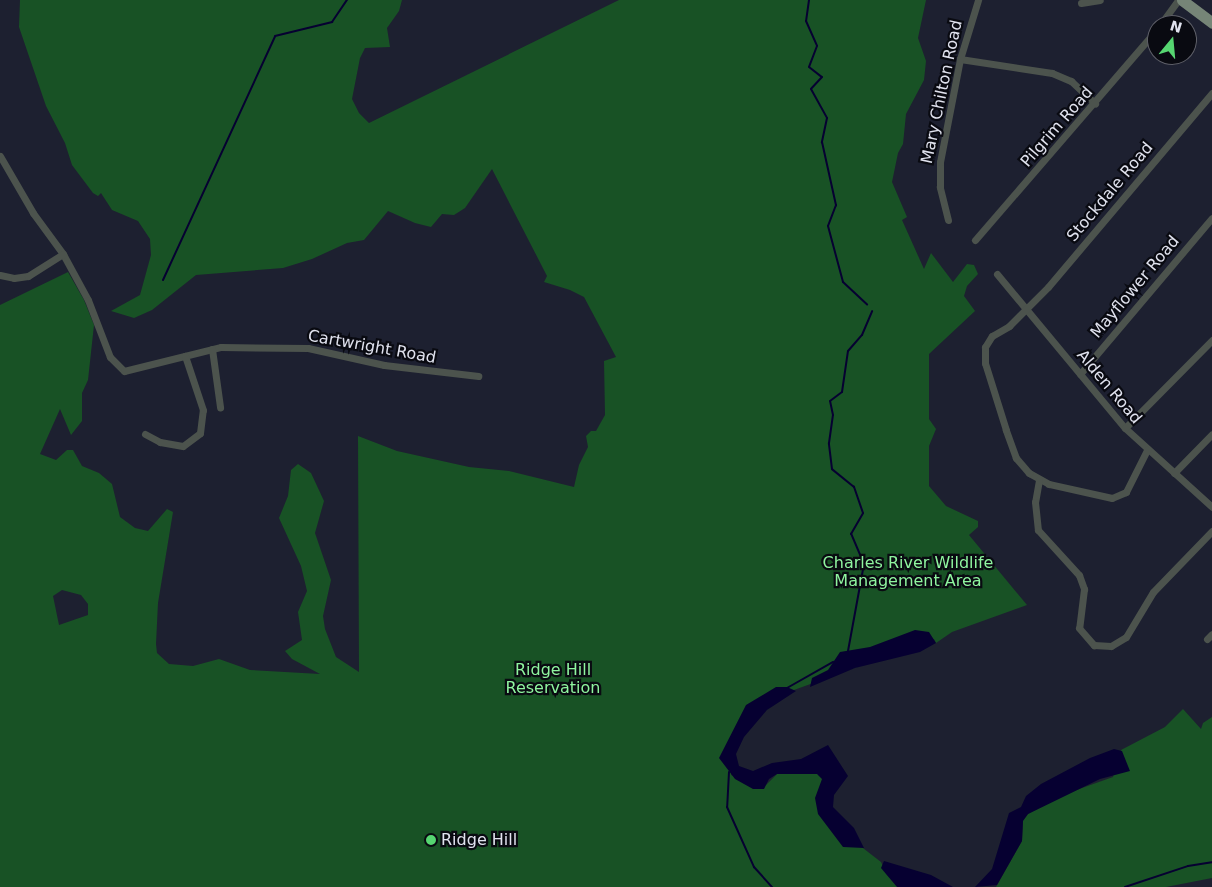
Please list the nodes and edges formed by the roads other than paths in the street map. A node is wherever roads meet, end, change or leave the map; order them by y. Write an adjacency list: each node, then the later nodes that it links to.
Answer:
1 (978, 0): 8 (street, Mary Chilton Road)
2 (1100, 0): 4 (street)
3 (1180, 0): 5 (street); 6 (main road)
4 (1081, 3)
5 (1168, 15)
6 (1212, 23)
7 (1147, 41): 10 (street, Pilgrim Road)
8 (960, 59): 10 (street); 13 (street, Mary Chilton Road)
9 (1212, 93): 18 (street, Stockdale Road)
10 (1095, 103): 14 (street, Pilgrim Road)
11 (0, 156): 15 (street, Cartwright Road)
12 (1212, 218): 22 (street, Mayflower Road)
13 (948, 220)
14 (975, 240)
15 (63, 254): 17 (street); 21 (street, Cartwright Road)
16 (997, 274): 18 (street, Alden Road)
17 (0, 275)
18 (1026, 308): 22 (street, Alden Road); 30 (street, Stockdale Road)
19 (1212, 340): 25 (street)
20 (212, 349): 21 (street, Cartwright Road); 23 (street, Cartwright Road); 24 (street)
21 (185, 356): 26 (street)
22 (1080, 374): 25 (street, Alden Road)
23 (478, 376)
24 (220, 407)
25 (1125, 428): 28 (street, Alden Road)
26 (145, 434)
27 (1212, 434): 29 (street)
28 (1147, 450): 29 (street, Alden Road); 30 (street)
29 (1174, 473): 31 (street, Alden Road)
30 (1039, 480): 32 (street)
31 (1212, 507)
32 (1212, 531)

